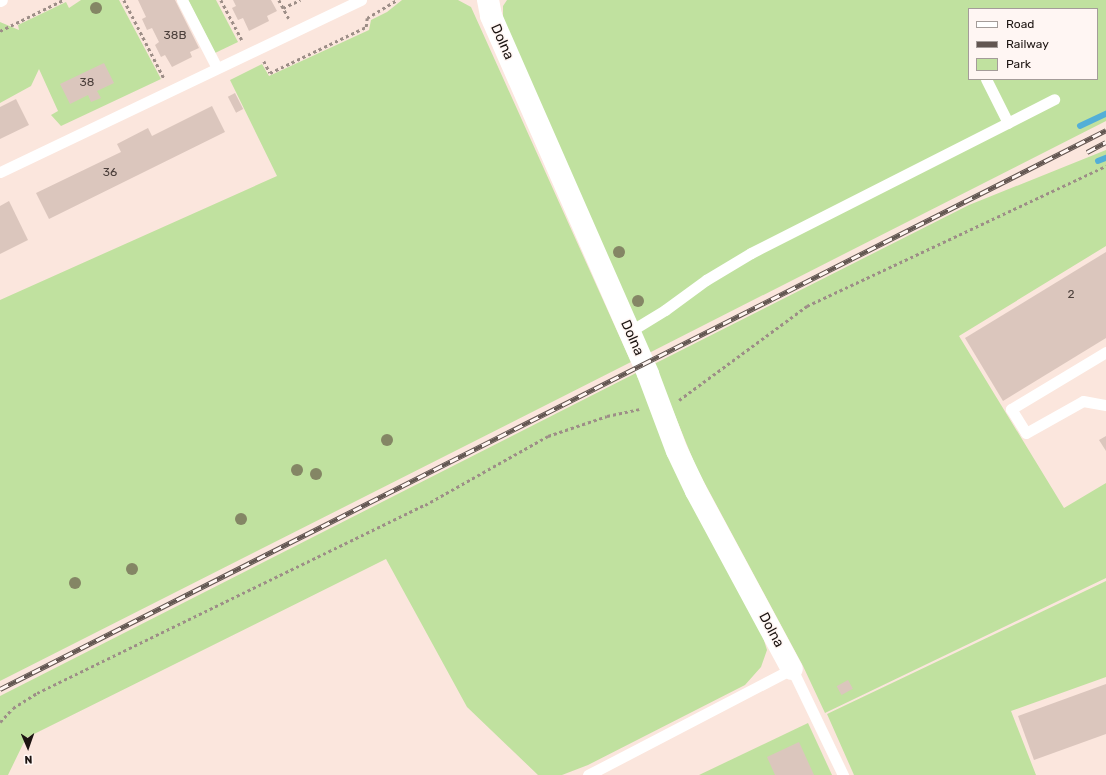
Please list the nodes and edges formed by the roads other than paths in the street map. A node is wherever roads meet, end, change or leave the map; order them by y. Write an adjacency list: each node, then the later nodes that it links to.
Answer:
1 (182, 0): 4 (lane)
2 (361, 0): 4 (lane)
3 (488, 0): 9 (street, Dolna)
4 (217, 68): 8 (lane)
5 (986, 80): 7 (lane)
6 (1054, 100): 7 (lane)
7 (1008, 123): 9 (lane)
8 (0, 172)
9 (629, 332): 12 (street, Dolna)
10 (1106, 352): 11 (lane)
11 (1106, 404)
12 (792, 670): 13 (lane); 14 (lane)
13 (588, 775)
14 (843, 775)

